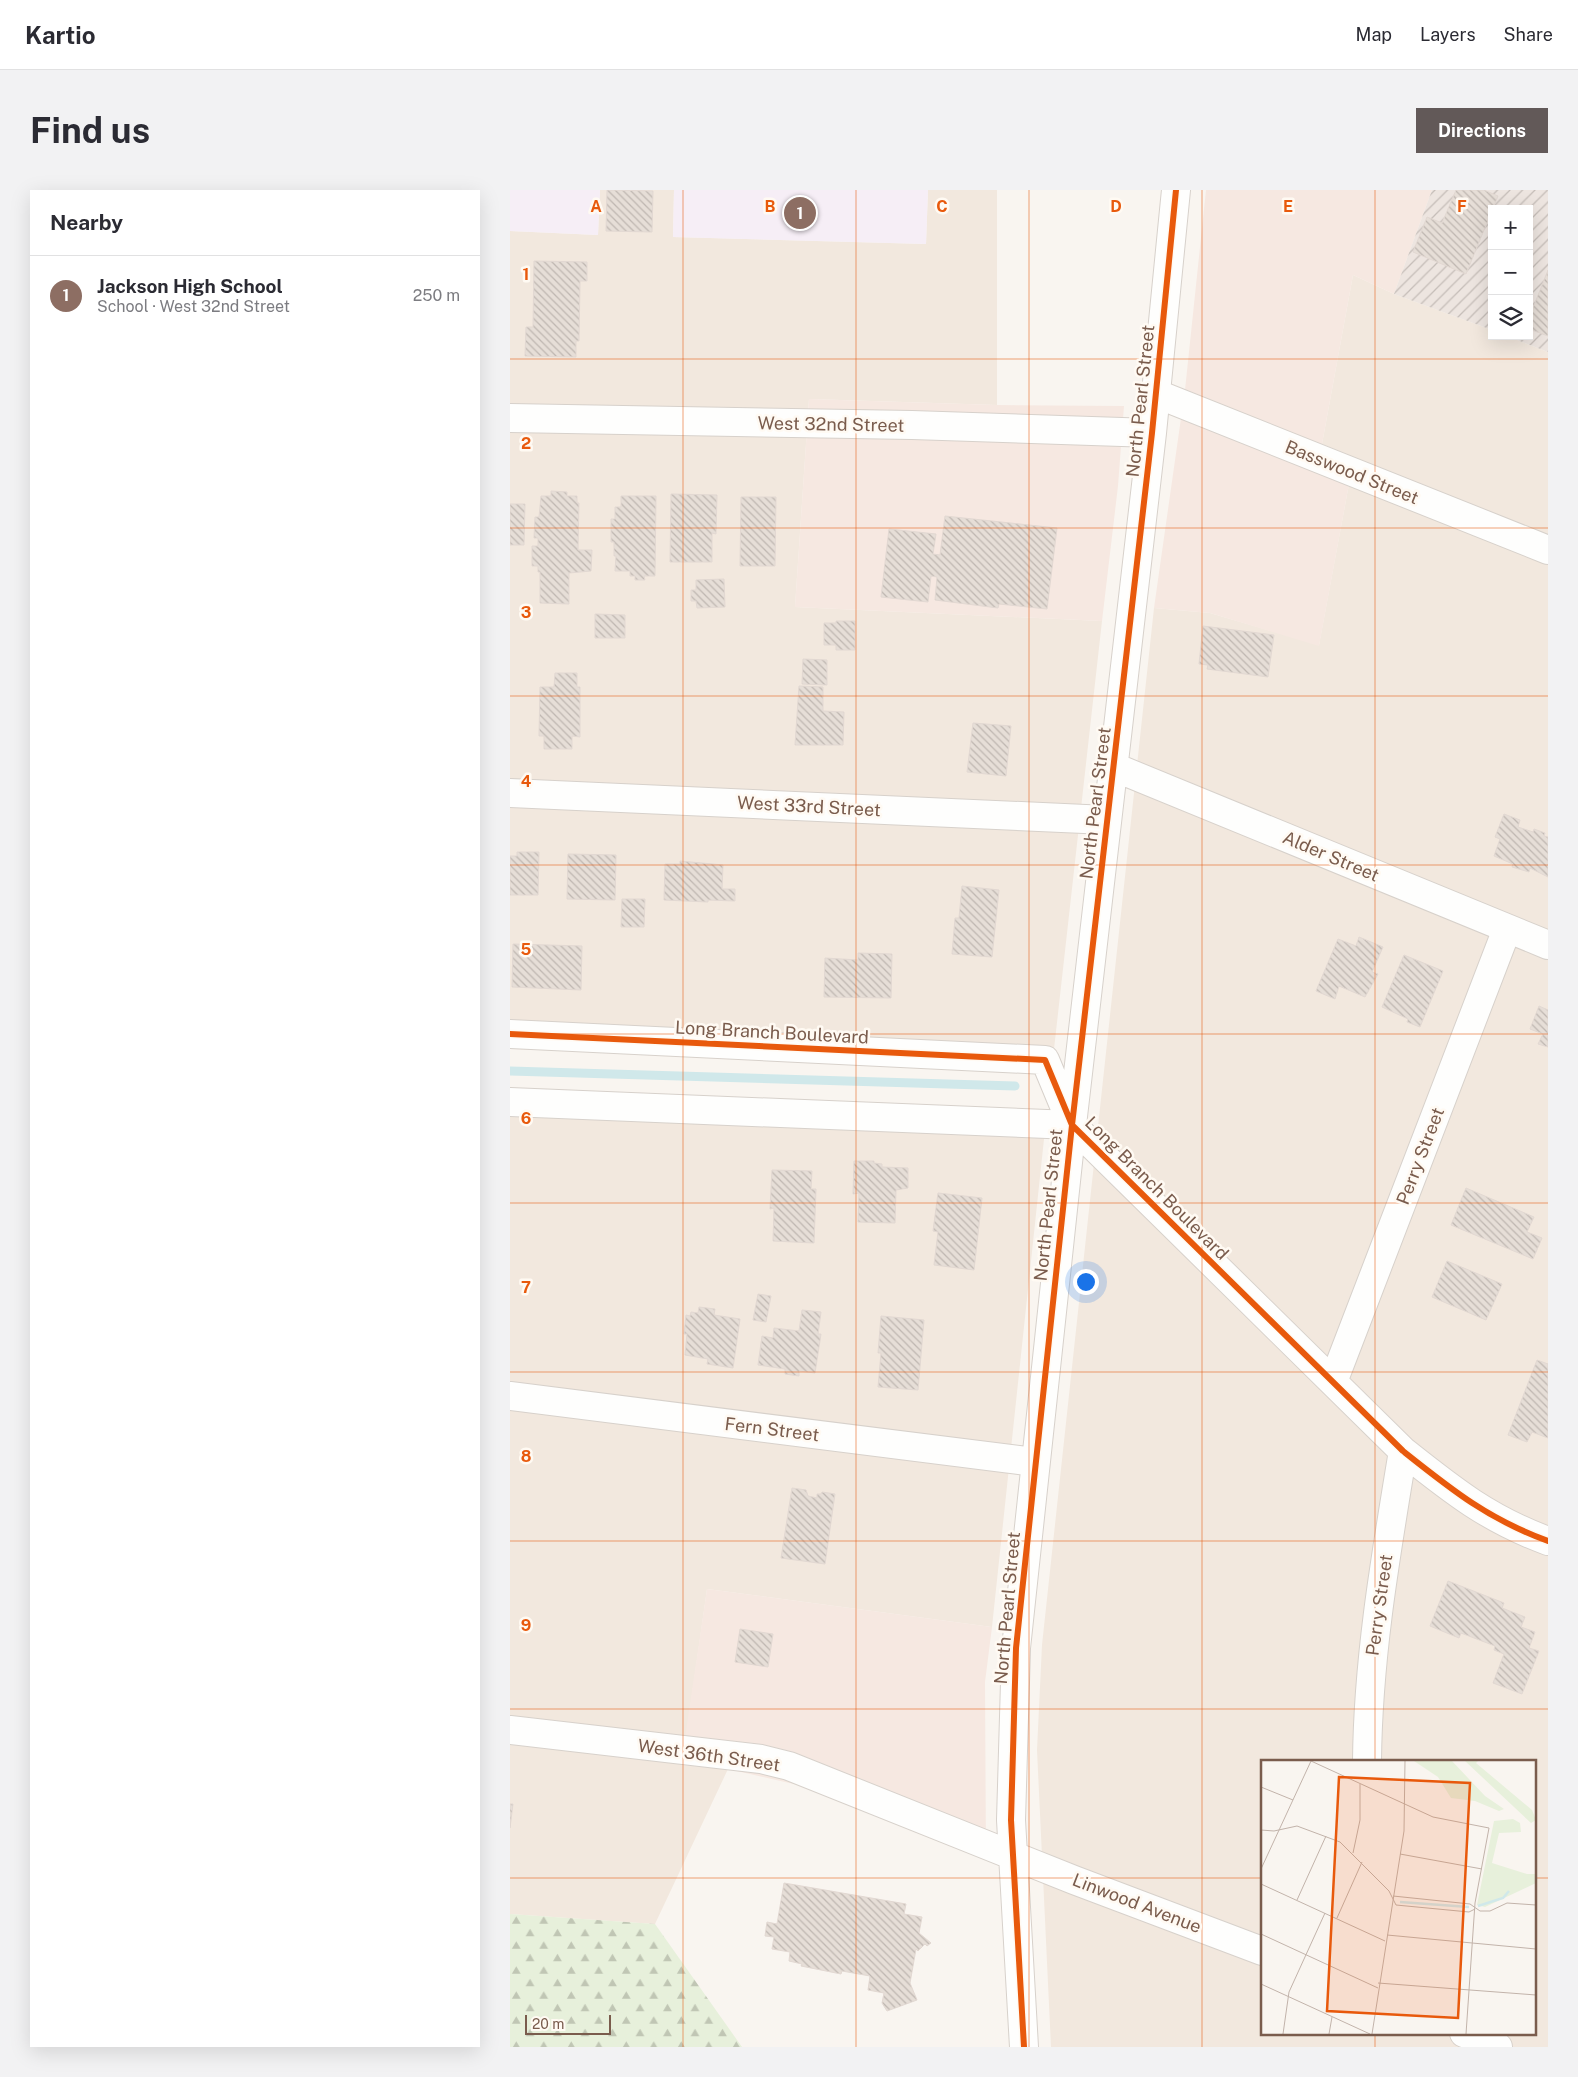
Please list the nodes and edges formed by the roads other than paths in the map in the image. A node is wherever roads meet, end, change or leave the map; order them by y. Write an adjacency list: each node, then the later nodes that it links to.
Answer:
1 (1176, 190): 2 (street, North Pearl Street)
2 (1157, 394): 4 (street, North Pearl Street); 5 (street, Basswood Street)
3 (510, 418): 4 (street, West 32nd Street)
4 (1152, 433): 6 (street, North Pearl Street)
5 (1548, 550)
6 (1114, 767): 8 (street, North Pearl Street); 9 (street, Alder Street)
7 (510, 793): 8 (street, West 33rd Street)
8 (1107, 820): 13 (street, North Pearl Street)
9 (1507, 930): 10 (street, Alder Street); 14 (street, Perry Street)
10 (1548, 945)
11 (510, 1034): 13 (street, Long Branch Boulevard)
12 (510, 1102): 13 (street, Long Branch Boulevard)
13 (1072, 1125): 14 (street, Long Branch Boulevard); 17 (street, North Pearl Street)
14 (1333, 1382): 16 (street, Long Branch Boulevard)
15 (510, 1396): 17 (street, Fern Street)
16 (1404, 1451): 18 (street, Long Branch Boulevard); 20 (street, Perry Street)
17 (1034, 1462): 21 (street, North Pearl Street)
18 (1548, 1541)
19 (510, 1730): 21 (street, West 36th Street)
20 (1367, 1760)
21 (1012, 1854): 22 (street, Linwood Avenue); 24 (street, North Pearl Street)
22 (1261, 1951)
23 (1466, 2034): 25 (street)
24 (1024, 2047)
25 (1498, 2047)

